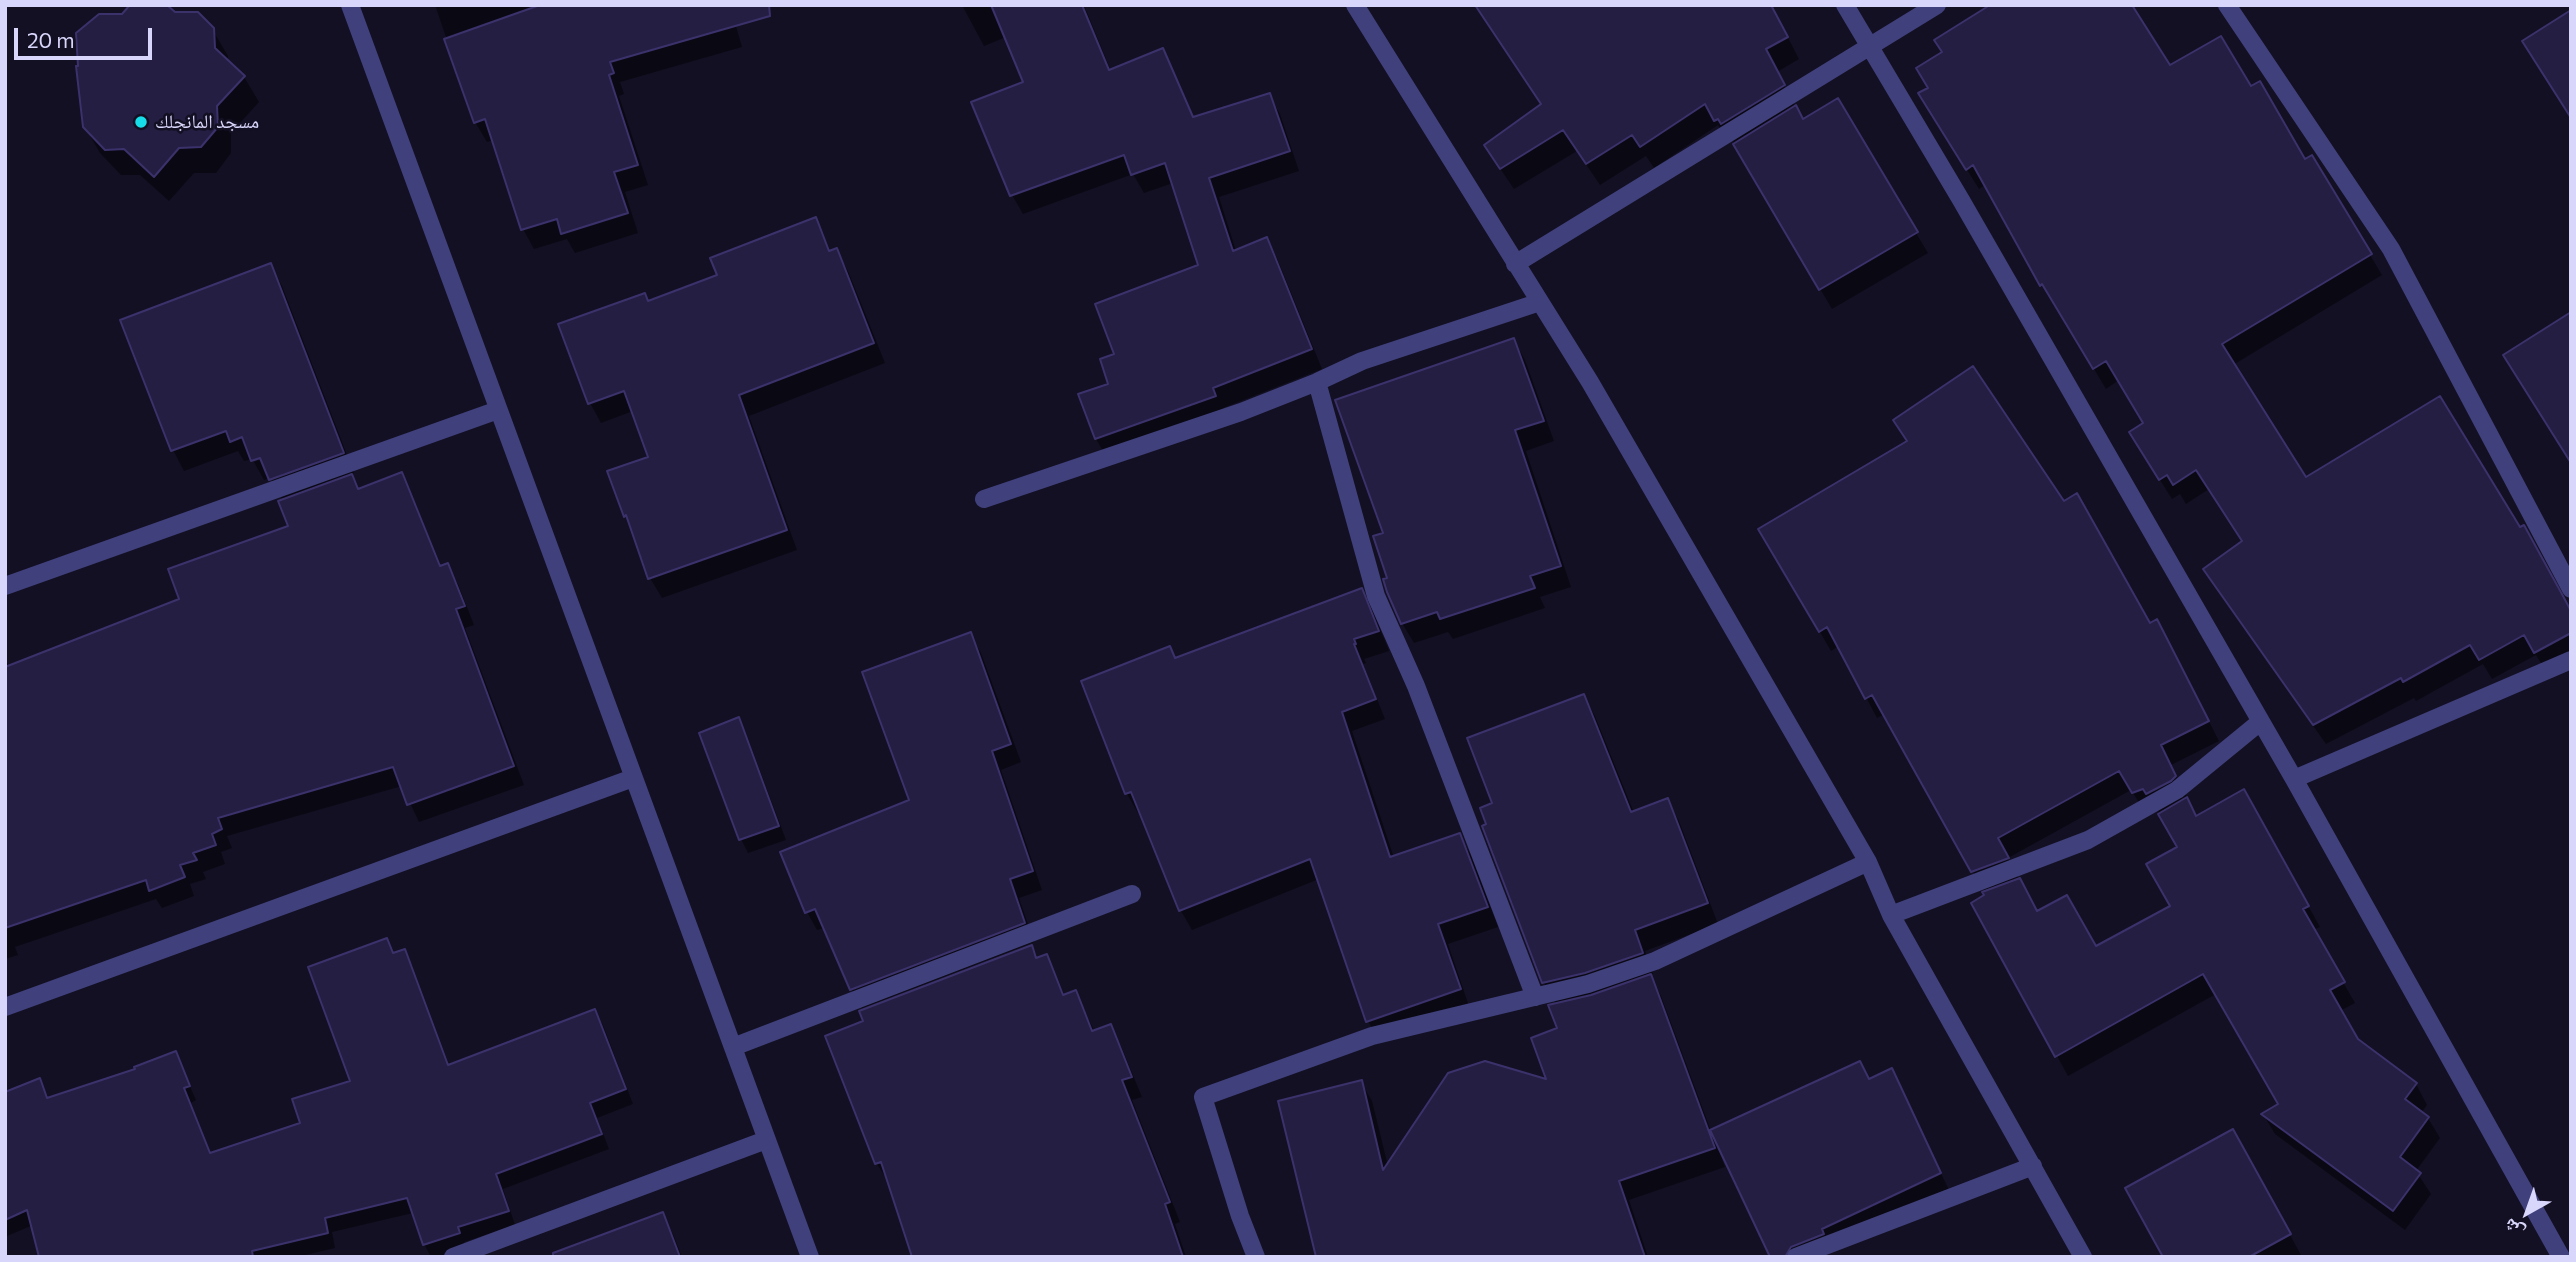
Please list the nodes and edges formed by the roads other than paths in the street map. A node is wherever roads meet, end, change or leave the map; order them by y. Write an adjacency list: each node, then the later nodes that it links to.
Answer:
1 (350, 5): 10 (street)
2 (1355, 5): 7 (street)
3 (1844, 5): 6 (street)
4 (1937, 5): 6 (street)
5 (2227, 5): 13 (street)
6 (1869, 47): 7 (street); 15 (street)
7 (1516, 264): 8 (street)
8 (1540, 302): 9 (street); 18 (street)
9 (1317, 382): 11 (street); 21 (street)
10 (498, 410): 12 (street); 16 (street)
11 (984, 499)
12 (5, 586)
13 (2571, 589)
14 (2571, 660): 17 (street)
15 (2260, 722): 17 (street); 20 (street)
16 (633, 778): 22 (street); 23 (street)
17 (2294, 779): 31 (street)
18 (1868, 862): 20 (street); 21 (street)
19 (1132, 894): 23 (street)
20 (1891, 915): 25 (street)
21 (1535, 997): 28 (street)
22 (5, 1007)
23 (733, 1047): 24 (street)
24 (766, 1140): 26 (street); 27 (street)
25 (2033, 1166): 29 (street); 30 (street)
26 (453, 1257)
27 (810, 1257)
28 (1256, 1257)
29 (1796, 1257)
30 (2083, 1257)
31 (2561, 1257)

